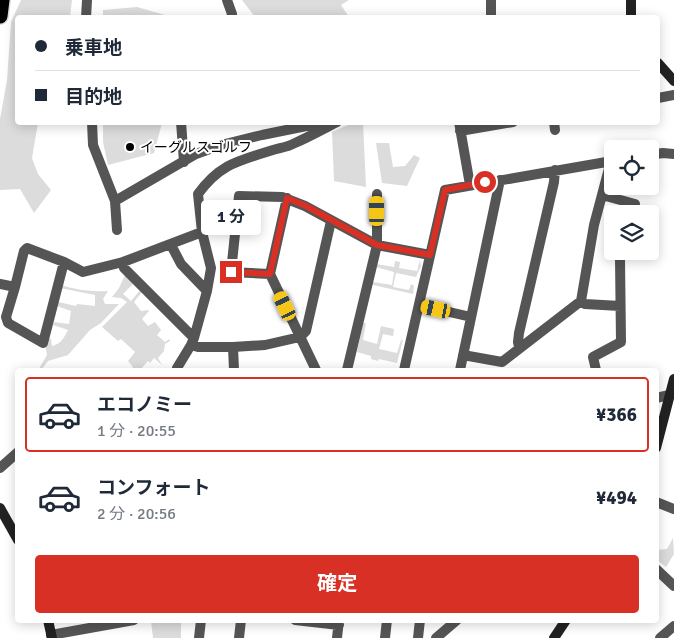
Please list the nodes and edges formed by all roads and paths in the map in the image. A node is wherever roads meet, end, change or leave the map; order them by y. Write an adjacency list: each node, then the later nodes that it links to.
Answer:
1 (2, 0): 10 (highway)
2 (88, 0): 6 (street)
3 (227, 0): 7 (street)
4 (491, 0): 8 (street)
5 (631, 0): 9 (street)
6 (86, 15)
7 (232, 15)
8 (491, 15)
9 (630, 15)
10 (0, 16)
11 (660, 65): 12 (street)
12 (674, 81)
13 (674, 95): 14 (street)
14 (660, 98)
15 (92, 125): 33 (street)
16 (181, 125): 24 (street)
17 (311, 125): 24 (street)
18 (331, 125): 37 (street)
19 (481, 125): 20 (street)
20 (459, 127): 28 (street)
21 (659, 154): 22 (street)
22 (674, 154)
23 (560, 158): 26 (street)
24 (184, 162): 33 (street)
25 (604, 162): 26 (street)
26 (558, 170): 27 (street); 55 (street)
27 (500, 180): 28 (street); 51 (street)
28 (470, 185): 40 (street)
29 (604, 188): 31 (street)
30 (377, 194): 39 (street)
31 (602, 195): 34 (street); 48 (street)
32 (287, 198): 35 (street); 44 (street); 44 (street)
33 (115, 201): 36 (street)
34 (636, 205)
35 (332, 221): 39 (street); 52 (street)
36 (117, 230)
37 (202, 232): 38 (street); 47 (street)
38 (171, 245): 43 (street); 47 (street)
39 (377, 245): 40 (street); 60 (street)
40 (430, 255): 49 (street)
41 (620, 260): 50 (street)
42 (64, 262): 43 (street); 46 (street); 46 (street)
43 (123, 262): 53 (street)
44 (270, 274): 52 (street)
45 (0, 284): 46 (street)
46 (15, 287)
47 (207, 291): 53 (street)
48 (581, 300): 50 (street); 55 (street)
49 (418, 305): 51 (street); 61 (street)
50 (620, 306): 63 (street)
51 (471, 317): 56 (street)
52 (300, 337): 54 (street); 59 (street)
53 (192, 342): 54 (street); 57 (street)
54 (233, 347): 58 (street)
55 (520, 347): 56 (street)
56 (463, 355): 62 (street)
57 (178, 368)
58 (234, 368)
59 (315, 368)
60 (347, 368)
61 (404, 368)
62 (460, 368)
63 (596, 368)
64 (674, 379): 65 (street)
65 (672, 395): 66 (street); 67 (street)
66 (659, 397)
67 (669, 417): 68 (street)
68 (659, 441)
69 (15, 455): 70 (street)
70 (0, 468)
71 (659, 503): 73 (street)
72 (0, 508): 74 (street)
73 (674, 509)
74 (15, 535)
75 (659, 572): 76 (street)
76 (674, 586)
77 (49, 623): 87 (street)
78 (120, 623): 87 (street)
79 (201, 623): 88 (street)
80 (241, 623): 89 (street)
81 (339, 623): 90 (street)
82 (387, 623): 91 (street)
83 (420, 623): 92 (street)
84 (454, 623): 93 (street)
85 (564, 623): 94 (street)
86 (674, 626): 95 (street)
87 (52, 637)
88 (199, 638)
89 (239, 638)
90 (337, 638)
91 (385, 638)
92 (418, 638)
93 (436, 638)
94 (554, 638)
95 (660, 638)

